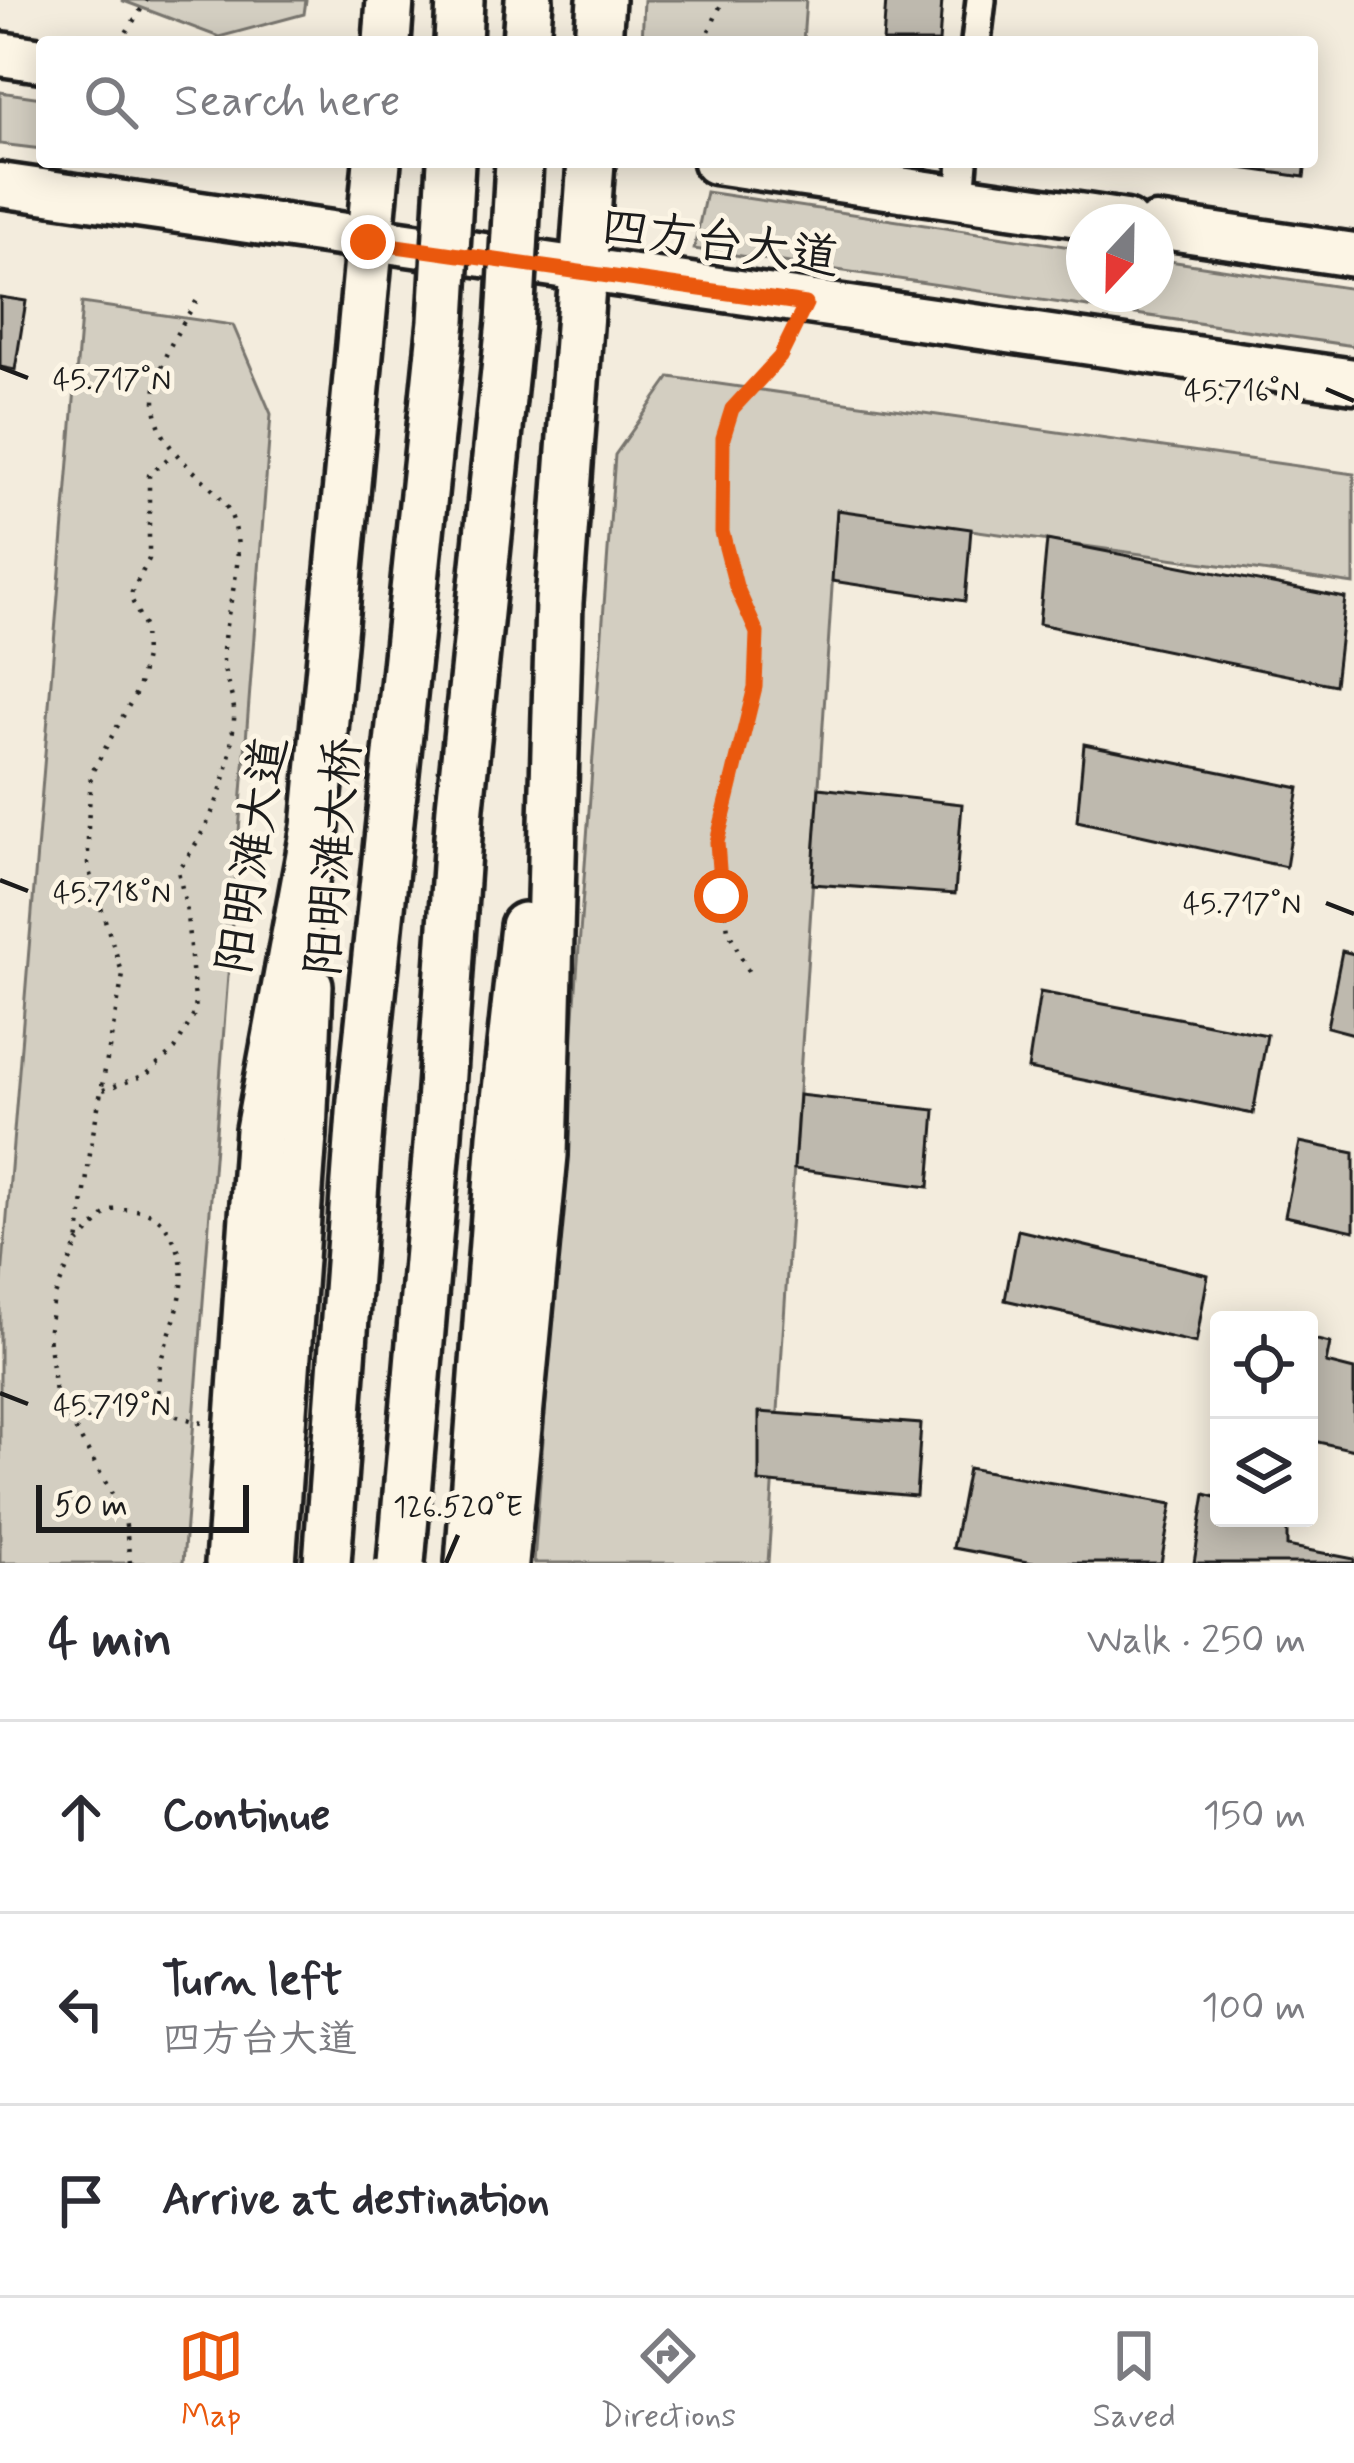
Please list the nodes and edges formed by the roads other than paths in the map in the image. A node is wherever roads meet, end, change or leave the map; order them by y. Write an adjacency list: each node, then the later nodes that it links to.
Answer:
1 (390, 0): 6 (highway)
2 (460, 0): 7 (highway)
3 (529, 0): 8 (highway)
4 (601, 0): 9 (highway)
5 (981, 0): 10 (street)
6 (387, 36)
7 (458, 36)
8 (526, 36)
9 (598, 36)
10 (977, 36)
11 (0, 54): 12 (main road)
12 (36, 59)
13 (376, 168): 22 (highway, 阳明滩大道)
14 (451, 168): 30 (highway, 阳明滩大桥, bridge)
15 (519, 168): 31 (highway, bridge)
16 (591, 168): 24 (highway)
17 (797, 168): 18 (main road, 四方台大道)
18 (962, 180): 20 (main road, 四方台大道)
19 (0, 185): 22 (main road, 四方台大道)
20 (1066, 207)
21 (1174, 229): 23 (main road)
22 (368, 242): 24 (main road, 四方台大道); 27 (highway, 阳明滩大道)
23 (1354, 255)
24 (582, 272): 25 (main road, 四方台大道); 26 (highway)
25 (1354, 381)
26 (559, 602): 32 (highway); 33 (highway)
27 (316, 827): 28 (highway, 阳明滩大道); 29 (highway)
28 (229, 1563)
29 (272, 1563)
30 (328, 1563)
31 (401, 1563)
32 (469, 1563)
33 (505, 1563)

